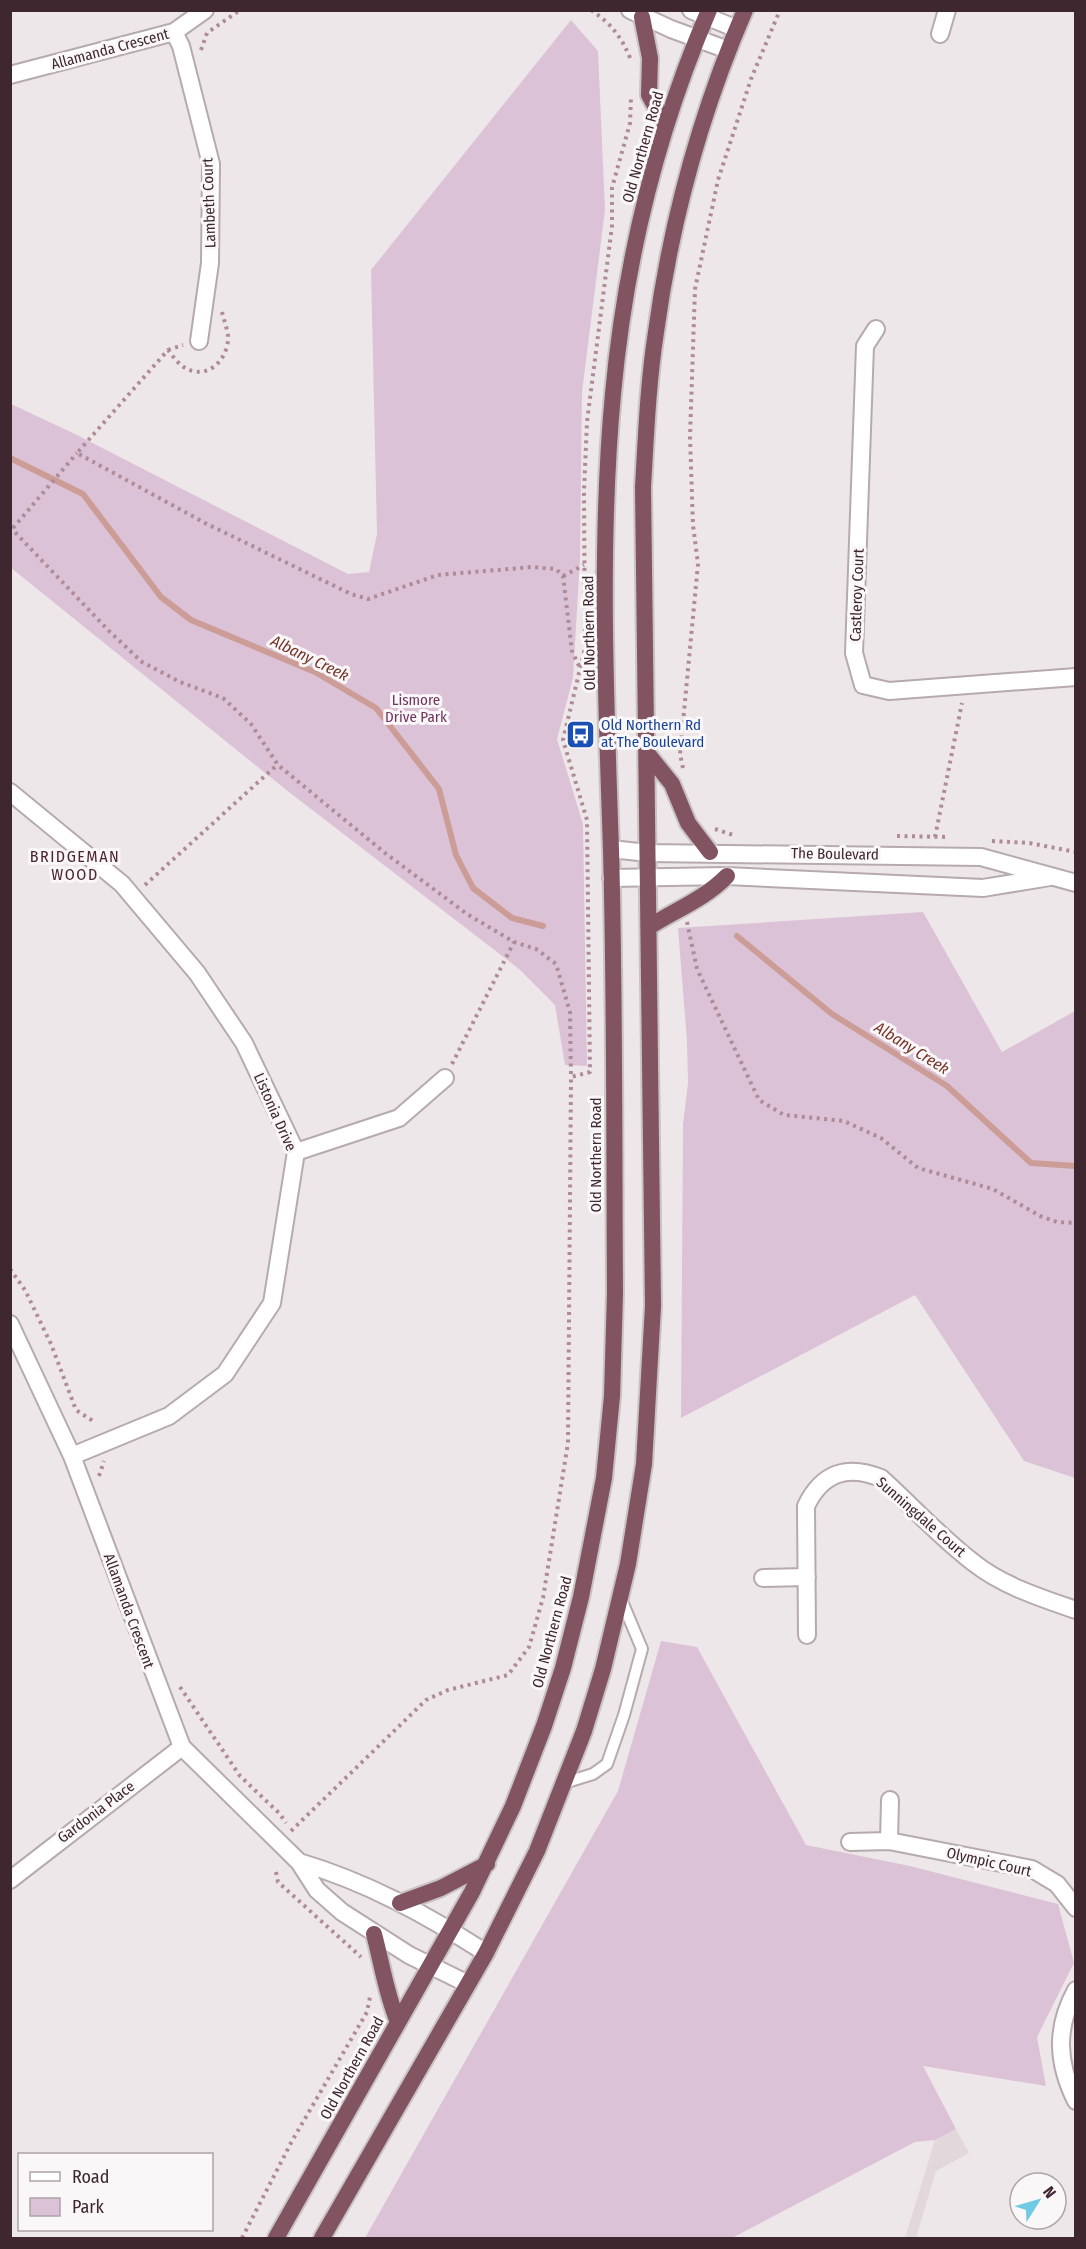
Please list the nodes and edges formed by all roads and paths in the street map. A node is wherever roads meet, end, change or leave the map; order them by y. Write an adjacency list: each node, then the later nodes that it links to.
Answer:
1 (205, 10): 10 (street, Allamanda Crescent)
2 (240, 10): 14 (path)
3 (591, 10): 15 (path)
4 (745, 10): 9 (highway)
5 (780, 10): 31 (path)
6 (947, 10): 11 (street)
7 (702, 13): 9 (street); 12 (highway, Old Northern Road)
8 (636, 14): 12 (street); 18 (highway)
9 (737, 29): 13 (highway)
10 (174, 32): 16 (street, Allamanda Crescent); 21 (street, Lambeth Court)
11 (940, 34)
12 (698, 39): 13 (street); 18 (highway, Old Northern Road)
13 (728, 50): 29 (highway)
14 (202, 56)
15 (632, 62)
16 (10, 75)
17 (631, 92): 24 (path)
18 (666, 126): 39 (highway, Old Northern Road)
19 (221, 310): 22 (path)
20 (876, 329): 28 (street, Castleroy Court)
21 (199, 341)
22 (77, 453): 23 (path); 25 (path)
23 (12, 528): 30 (path)
24 (584, 565): 25 (path); 26 (path)
25 (563, 576): 26 (path)
26 (579, 667): 53 (path)
27 (1076, 677): 28 (street, Castleroy Court)
28 (965, 685): 35 (path)
29 (647, 753): 40 (highway); 42 (highway)
30 (278, 765): 49 (path); 52 (path)
31 (684, 773)
32 (10, 792): 49 (street, Listonia Drive)
33 (707, 822): 36 (path)
34 (886, 836): 35 (path)
35 (935, 836): 37 (path); 43 (path)
36 (739, 837)
37 (958, 838)
38 (982, 840): 41 (path)
39 (610, 849): 42 (street, The Boulevard); 46 (highway, Old Northern Road)
40 (710, 852): 42 (street, The Boulevard); 43 (street, The Boulevard)
41 (1076, 852)
42 (648, 853): 47 (highway)
43 (931, 856): 45 (street, The Boulevard)
44 (727, 876): 45 (street, The Boulevard); 47 (street, The Boulevard); 51 (highway)
45 (1057, 876): 48 (street, The Boulevard)
46 (611, 878): 47 (street, The Boulevard); 75 (highway, Old Northern Road)
47 (648, 878): 51 (highway)
48 (1076, 883)
49 (133, 895): 55 (street, Listonia Drive)
50 (686, 919): 56 (path)
51 (649, 927): 65 (highway)
52 (514, 942): 53 (path); 54 (path)
53 (571, 1077): 68 (path)
54 (446, 1078): 55 (street)
55 (296, 1152): 60 (street, Listonia Drive)
56 (1076, 1223)
57 (10, 1269): 59 (path)
58 (10, 1324): 60 (street, Allamanda Crescent)
59 (93, 1421)
60 (72, 1456): 69 (street, Allamanda Crescent)
61 (105, 1460): 62 (path)
62 (101, 1485)
63 (807, 1577): 64 (street); 66 (street, Sunningdale Court); 67 (street, Sunningdale Court)
64 (763, 1578)
65 (621, 1599): 70 (highway); 70 (lane)
66 (1076, 1610)
67 (807, 1635)
68 (177, 1682)
69 (182, 1747): 74 (street, Allamanda Crescent); 77 (street, Gardonia Place)
70 (564, 1783): 82 (highway)
71 (890, 1800): 72 (street)
72 (889, 1840): 73 (street, Olympic Court); 79 (street, Olympic Court)
73 (850, 1842)
74 (299, 1862): 78 (street, Allamanda Crescent); 81 (street, Allamanda Crescent)
75 (487, 1864): 78 (highway); 80 (highway, Old Northern Road)
76 (276, 1872): 83 (path)
77 (10, 1880)
78 (400, 1903): 80 (street, Allamanda Crescent)
79 (1076, 1908)
80 (451, 1930): 82 (street, Allamanda Crescent); 84 (highway, Old Northern Road)
81 (374, 1934): 84 (street, Allamanda Crescent); 88 (highway)
82 (486, 1953): 85 (highway)
83 (366, 1961)
84 (431, 1966): 85 (street, Allamanda Crescent); 88 (highway, Old Northern Road)
85 (468, 1984): 92 (highway)
86 (1076, 1990): 89 (street)
87 (372, 1991): 90 (path)
88 (398, 2022): 91 (highway, Old Northern Road)
89 (1076, 2101)
90 (242, 2238)
91 (276, 2238)
92 (322, 2238)

